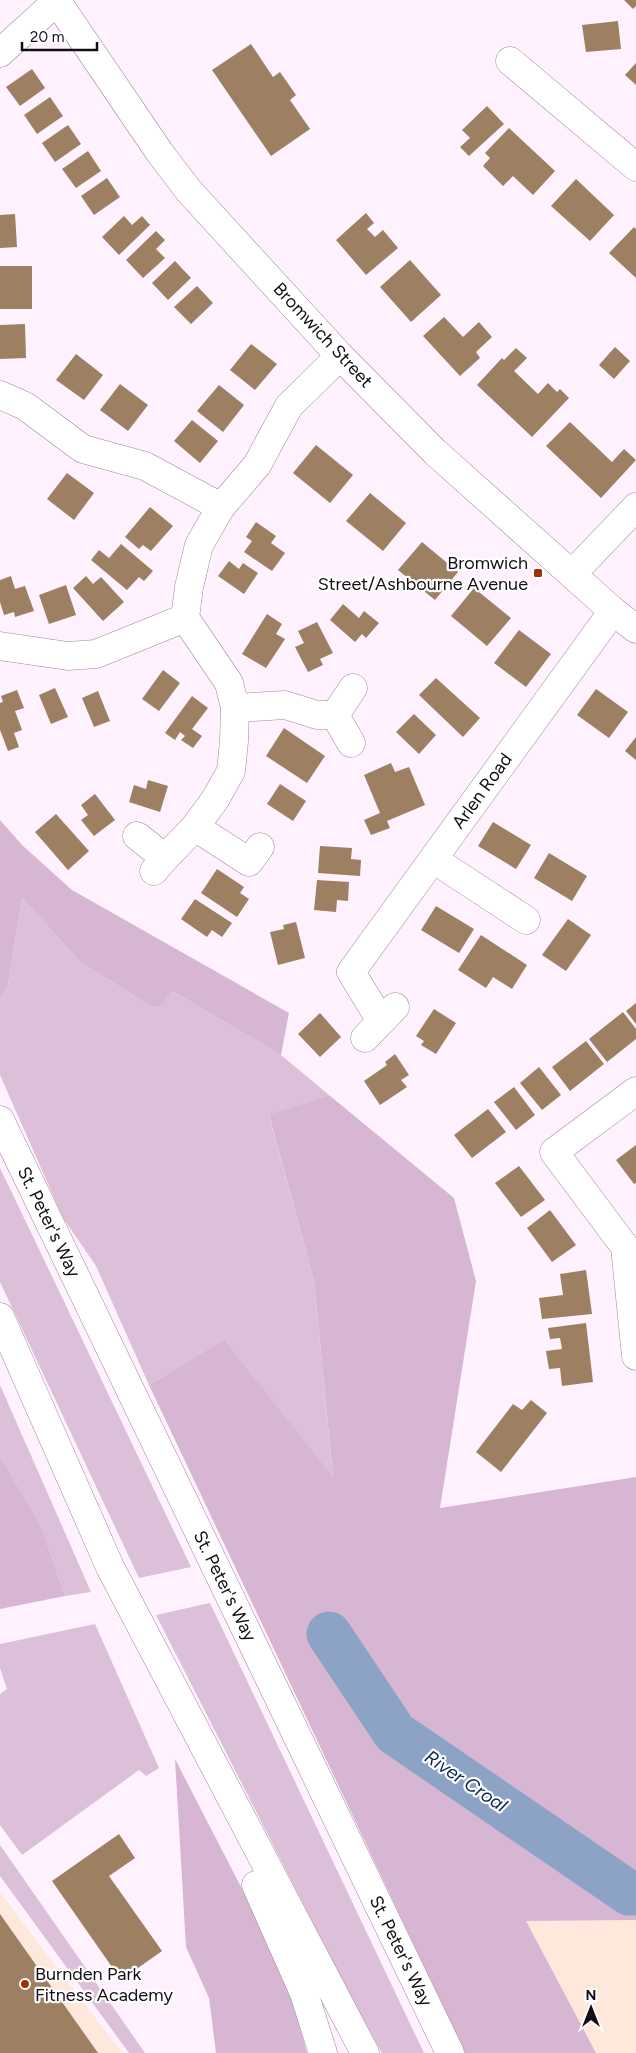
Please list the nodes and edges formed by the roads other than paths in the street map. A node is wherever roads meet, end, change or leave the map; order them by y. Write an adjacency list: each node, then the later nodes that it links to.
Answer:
1 (57, 0): 2 (main road); 5 (main road, Bromwich Street)
2 (0, 53)
3 (510, 61): 4 (main road)
4 (636, 167)
5 (340, 356): 7 (main road); 9 (main road, Bromwich Street)
6 (0, 395): 7 (main road)
7 (221, 507): 11 (main road)
8 (636, 507): 9 (main road)
9 (572, 574): 10 (main road, Bromwich Street)
10 (613, 611): 12 (main road, Bromwich Street); 21 (main road, Arlen Road)
11 (184, 618): 13 (main road); 15 (main road)
12 (636, 628)
13 (0, 646)
14 (353, 688): 16 (main road)
15 (235, 708): 16 (main road); 18 (main road)
16 (335, 715): 17 (main road)
17 (351, 743)
18 (195, 827): 19 (main road); 20 (main road)
19 (137, 836)
20 (260, 847)
21 (433, 859): 22 (main road); 23 (main road, Arlen Road)
22 (526, 920)
23 (380, 1022)
24 (636, 1091): 27 (main road)
25 (0, 1120): 31 (main road, St. Peter's Way)
26 (0, 1317): 28 (main road)
27 (636, 1356)
28 (110, 1567): 29 (main road); 30 (main road)
29 (323, 2053)
30 (364, 2053)
31 (450, 2053)

